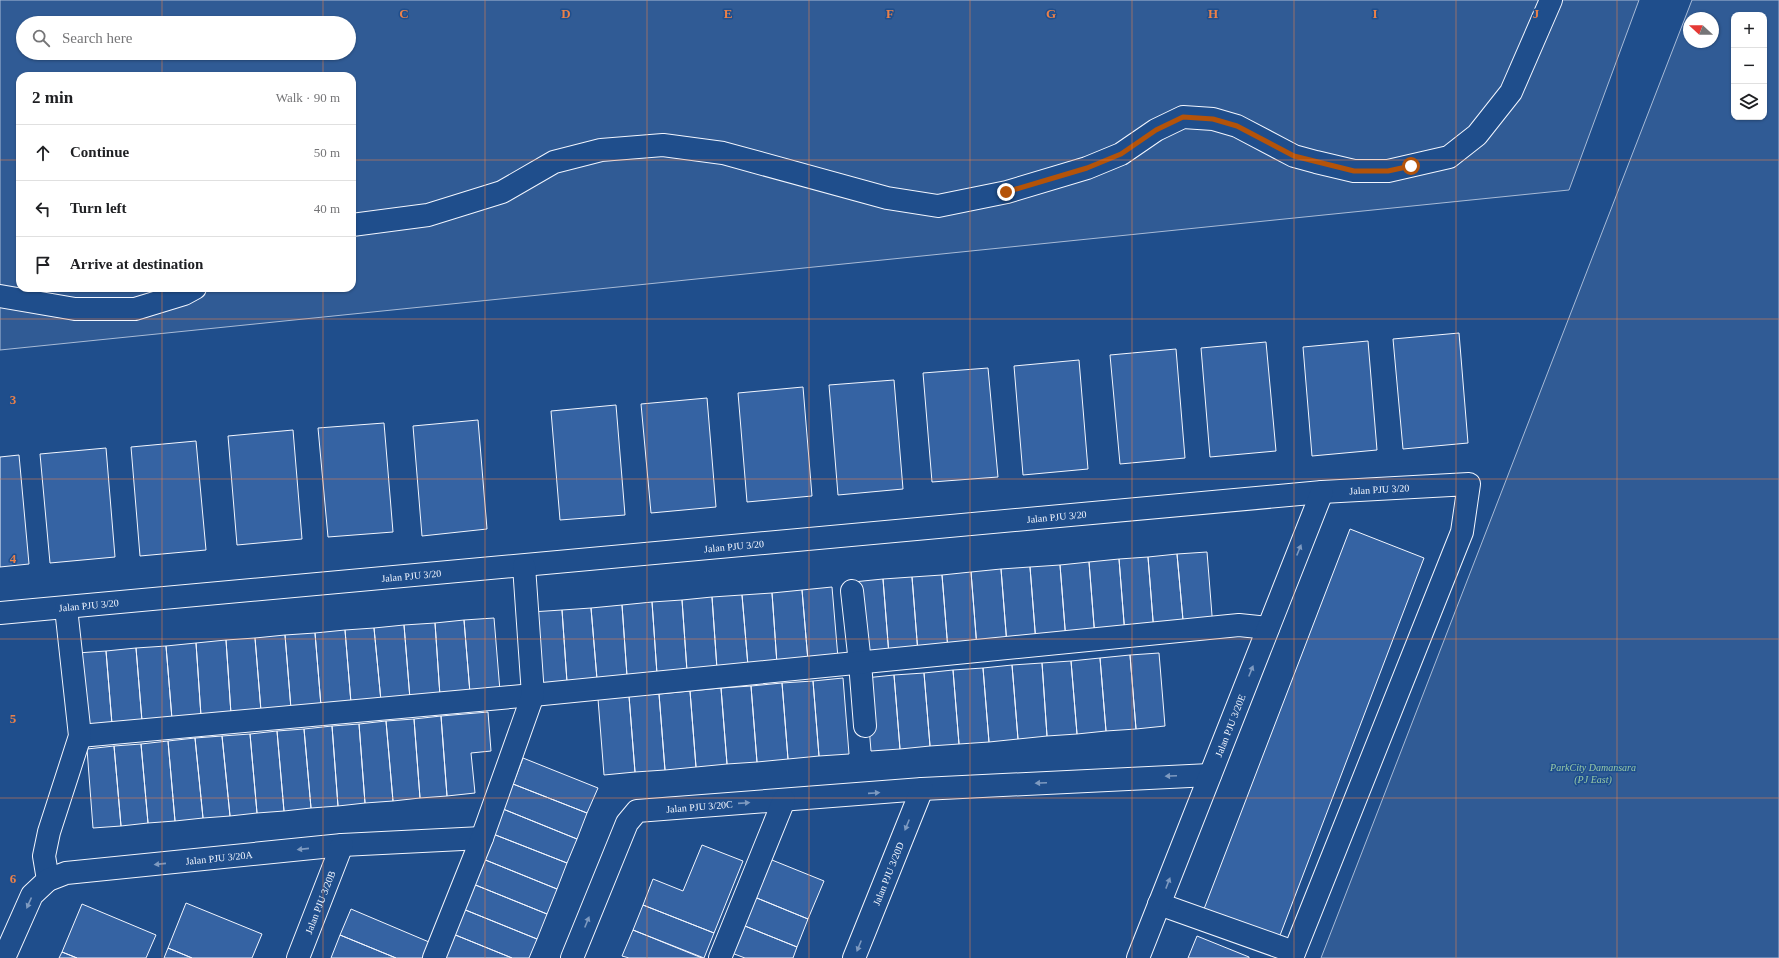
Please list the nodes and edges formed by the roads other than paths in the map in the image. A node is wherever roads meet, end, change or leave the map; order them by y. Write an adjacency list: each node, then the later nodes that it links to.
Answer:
1 (1551, 0): 2 (street)
2 (356, 224)
3 (188, 292): 4 (street)
4 (0, 296)
5 (1322, 492): 6 (street, Jalan PJU 3/20); 10 (street, Jalan PJU 3/20E, one-way to 5); 22 (street, Jalan PJU 3/20)
6 (524, 566): 8 (street, Jalan PJU 3/20); 12 (street)
7 (852, 590): 11 (street)
8 (66, 608): 9 (street, Jalan PJU 3/20); 14 (street)
9 (0, 613)
10 (1268, 628): 11 (street); 15 (street, Jalan PJU 3/20E, one-way to 10)
11 (860, 663): 12 (street); 13 (street)
12 (533, 695): 14 (street); 18 (street)
13 (864, 726)
14 (80, 736): 20 (street)
15 (1210, 774): 16 (street, Jalan PJU 3/20C, one-way to 16); 21 (street, Jalan PJU 3/20E, one-way to 15)
16 (922, 789): 17 (street, Jalan PJU 3/20C, one-way to 16); 28 (street, Jalan PJU 3/20D, one-way to 28)
17 (784, 800): 26 (street, Jalan PJU 3/20C, one-way to 17); 27 (street)
18 (482, 838): 19 (street, Jalan PJU 3/20A); 25 (street)
19 (342, 845): 20 (street, Jalan PJU 3/20A, one-way to 20); 24 (street, Jalan PJU 3/20B)
20 (48, 880): 23 (street, Jalan PJU 3/20A, one-way to 23)
21 (1160, 904): 22 (street); 29 (street, Jalan PJU 3/20E)
22 (1293, 955)
23 (4, 958)
24 (298, 958)
25 (434, 958)
26 (572, 958)
27 (720, 958)
28 (854, 958)
29 (1138, 958)

